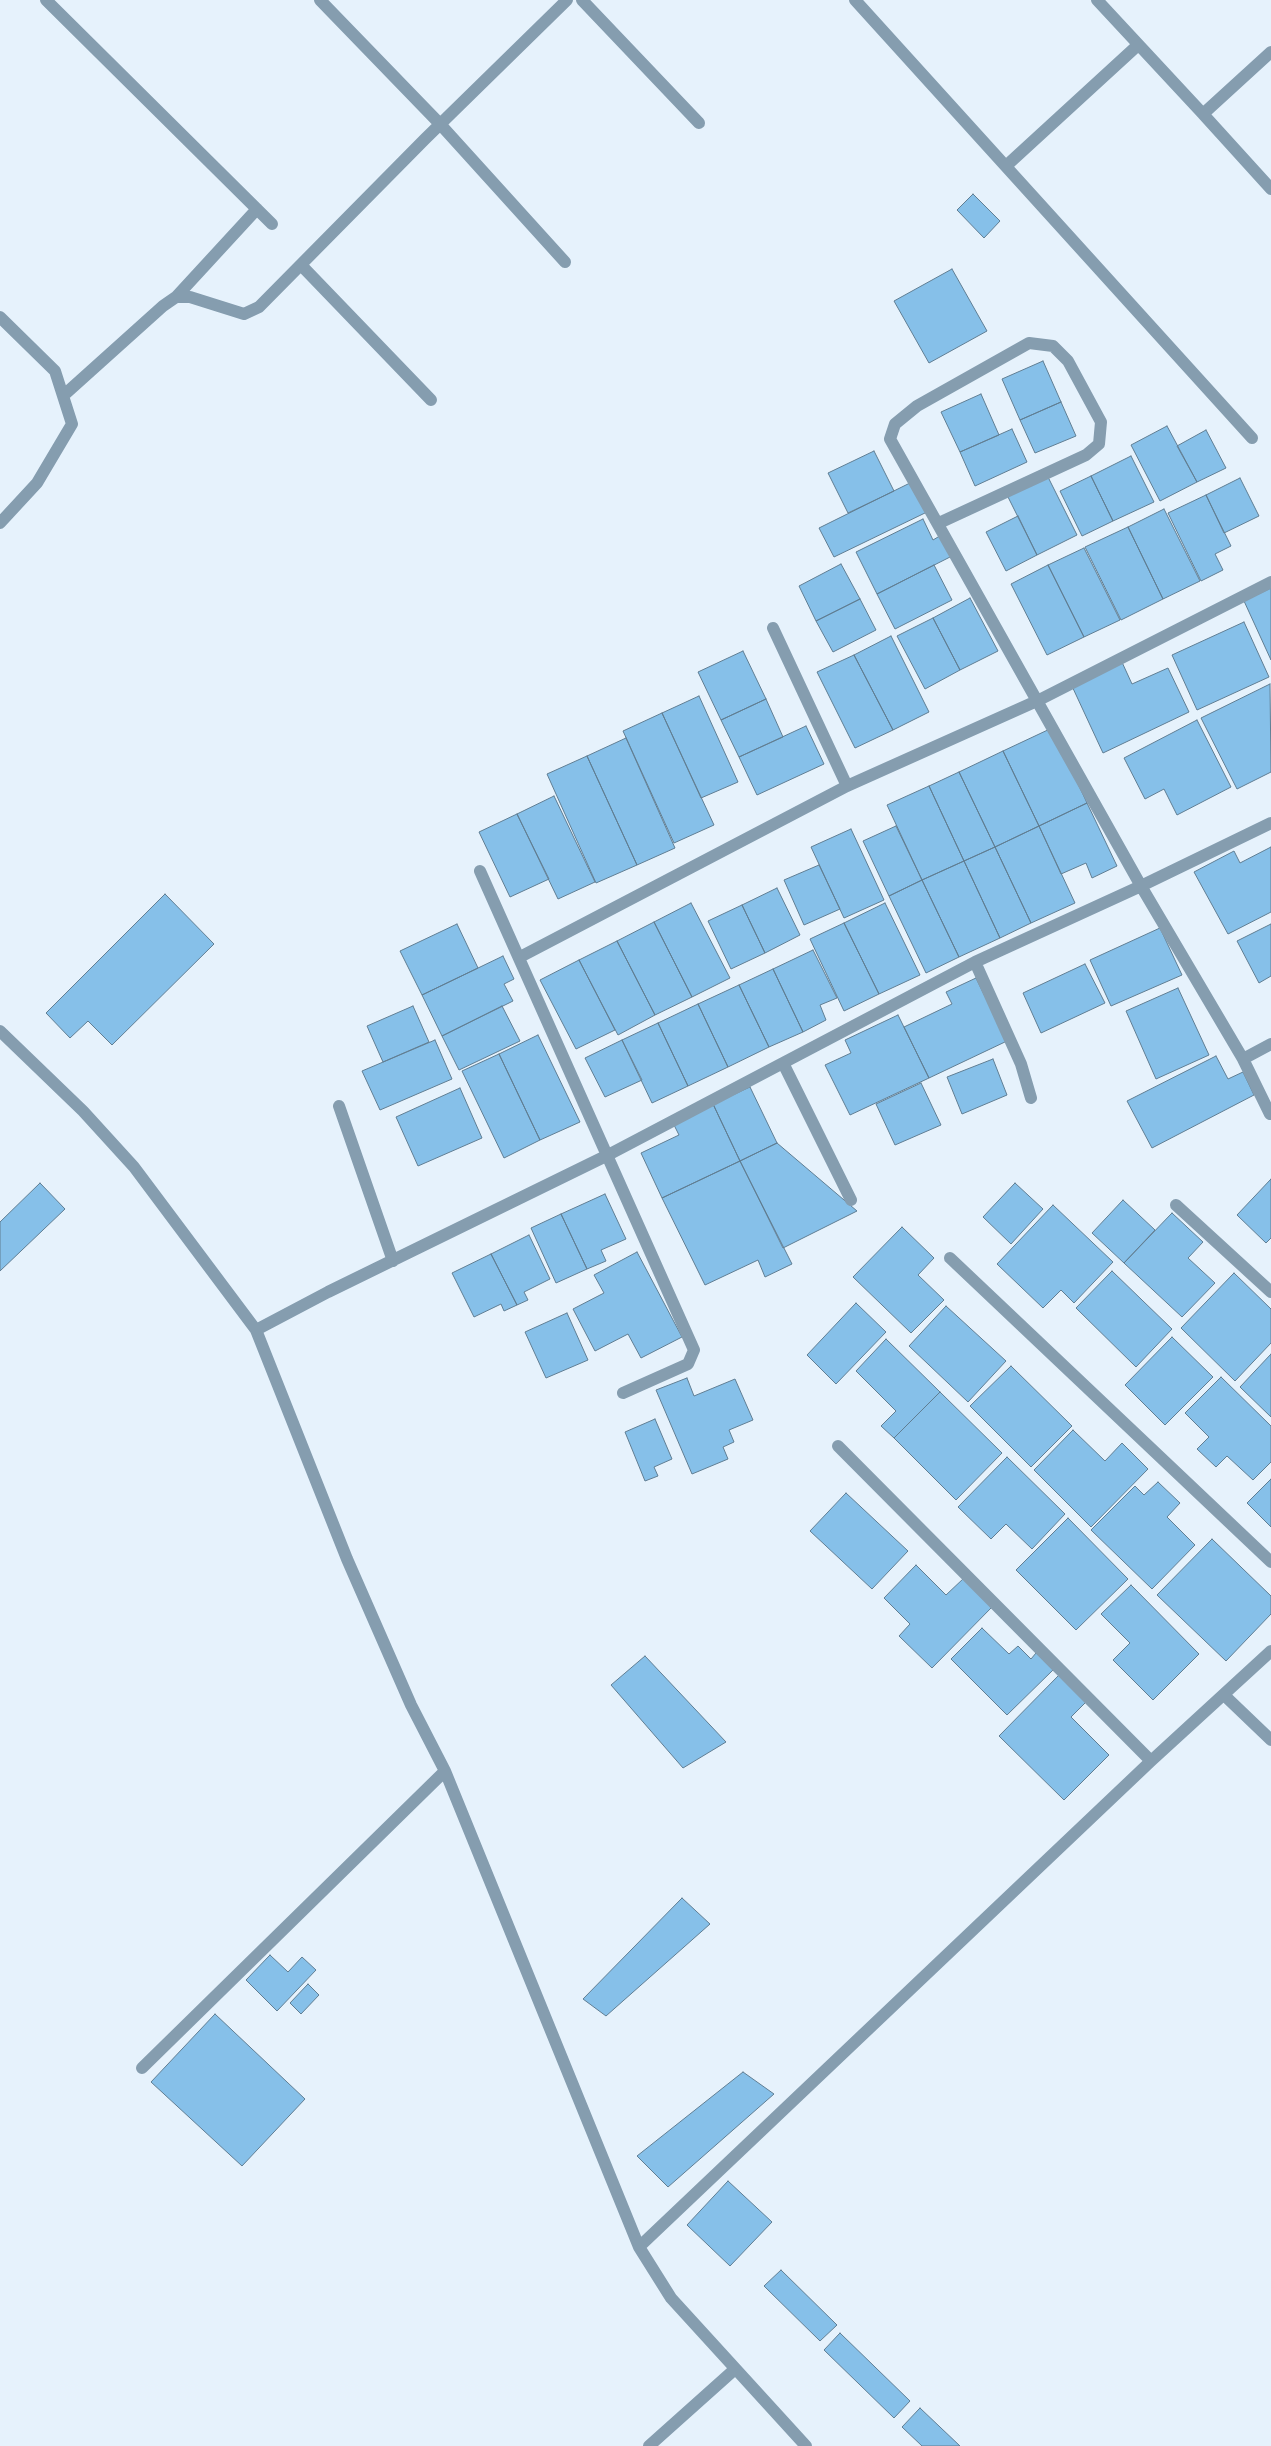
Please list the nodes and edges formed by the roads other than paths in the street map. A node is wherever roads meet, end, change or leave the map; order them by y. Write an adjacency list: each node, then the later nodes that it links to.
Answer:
1 (46, 0): 14 (street)
2 (320, 0): 11 (street)
3 (567, 0): 11 (street)
4 (582, 0): 10 (street)
5 (855, 0): 12 (street)
6 (1097, 0): 7 (street)
7 (1138, 45): 9 (street); 12 (street)
8 (1271, 52): 9 (street)
9 (1202, 114): 13 (street)
10 (699, 123)
11 (440, 124): 16 (street); 17 (street)
12 (1006, 166): 22 (street)
13 (1271, 189)
14 (257, 209): 15 (street); 18 (street)
15 (272, 224)
16 (565, 262)
17 (300, 265): 18 (street); 21 (street)
18 (176, 297): 20 (street)
19 (0, 317): 20 (street)
20 (64, 395): 23 (street)
21 (431, 400)
22 (1252, 438)
23 (0, 523)
24 (939, 523): 24 (street); 27 (street)
25 (1271, 582): 27 (street)
26 (773, 628): 28 (street)
27 (1039, 700): 28 (street); 31 (street)
28 (847, 786): 32 (street)
29 (1271, 822): 31 (street)
30 (480, 870): 32 (street)
31 (1142, 886): 33 (street); 36 (street)
32 (520, 958): 41 (street)
33 (975, 962): 37 (street); 38 (street)
34 (0, 1031): 47 (street)
35 (1271, 1044): 36 (street)
36 (1243, 1059): 40 (street)
37 (783, 1063): 41 (street); 42 (street)
38 (1030, 1098)
39 (340, 1106): 45 (street)
40 (1270, 1114)
41 (608, 1155): 45 (street); 48 (street)
42 (851, 1200)
43 (1176, 1205): 46 (street)
44 (950, 1258): 50 (street)
45 (393, 1261): 47 (street)
46 (1271, 1292)
47 (256, 1330): 55 (street)
48 (623, 1393)
49 (838, 1446): 54 (street)
50 (1271, 1562)
51 (1271, 1651): 52 (street)
52 (1224, 1695): 53 (street); 54 (street)
53 (1271, 1740)
54 (1151, 1760): 57 (street)
55 (445, 1771): 56 (street); 57 (street)
56 (142, 2068)
57 (639, 2247): 58 (street)
58 (734, 2370): 59 (street); 60 (street)
59 (649, 2446)
60 (806, 2446)

